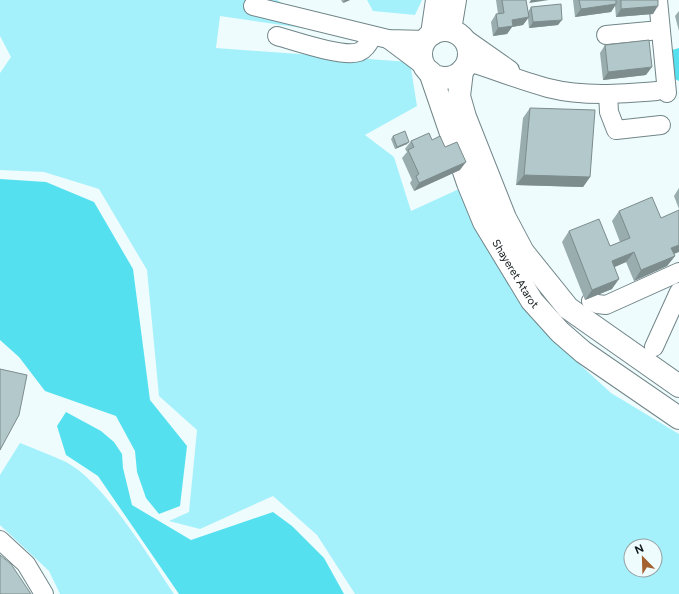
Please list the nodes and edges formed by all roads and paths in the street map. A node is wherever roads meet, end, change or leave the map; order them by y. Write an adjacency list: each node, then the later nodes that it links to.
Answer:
1 (437, 0): 7 (main road)
2 (455, 0): 7 (main road)
3 (658, 0): 5 (street)
4 (253, 6): 9 (street)
5 (660, 30): 6 (street); 13 (street)
6 (606, 34)
7 (442, 35): 9 (street); 10 (main road); 11 (main road); 12 (street)
8 (277, 36): 9 (street)
9 (381, 38): 11 (street)
10 (464, 68): 11 (main road); 12 (street); 19 (main road, Shayeret Atarot)
11 (427, 69): 20 (main road, Shayeret Atarot)
12 (530, 82): 13 (street)
13 (608, 94): 14 (street)
14 (661, 125)
15 (679, 272): 17 (street)
16 (679, 292): 18 (street)
17 (591, 301)
18 (654, 347)
19 (679, 386)
20 (679, 418)
21 (0, 540): 22 (street)
22 (44, 594)

